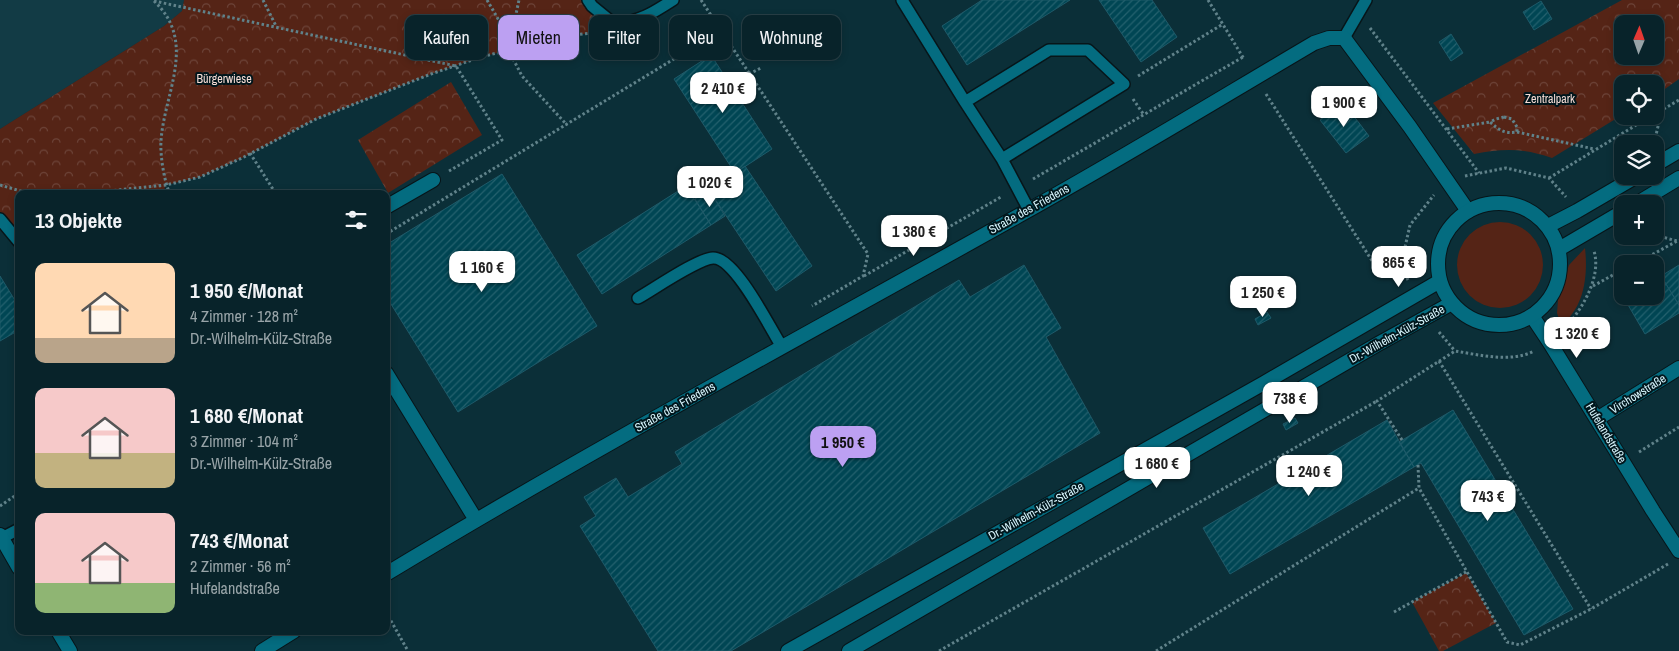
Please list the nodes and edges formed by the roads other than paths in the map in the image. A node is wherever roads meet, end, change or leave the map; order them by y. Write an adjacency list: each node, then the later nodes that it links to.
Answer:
1 (588, 0): 2 (lane)
2 (674, 0)
3 (902, 0): 6 (lane)
4 (1366, 0): 5 (lane)
5 (1344, 38): 15 (street, Straße des Friedens); 16 (street)
6 (965, 102): 8 (lane); 8 (lane)
7 (1679, 151): 9 (street)
8 (1002, 159): 15 (lane)
9 (1664, 160)
10 (1679, 178): 13 (street)
11 (433, 180): 14 (street)
12 (1622, 185): 19 (street)
13 (1651, 195)
14 (390, 205)
15 (1029, 210): 26 (street, Straße des Friedens)
16 (1468, 211): 19 (street, Dr.-Wilhelm-Külz-Straße); 22 (street, Dr.-Wilhelm-Külz-Straße)
17 (1614, 217): 21 (street)
18 (0, 219): 20 (lane)
19 (1548, 226): 21 (street, Dr.-Wilhelm-Külz-Straße)
20 (15, 237)
21 (1559, 249): 25 (street, Dr.-Wilhelm-Külz-Straße)
22 (1440, 281): 24 (street, Dr.-Wilhelm-Külz-Straße); 40 (street, Dr.-Wilhelm-Külz-Straße)
23 (638, 298): 26 (lane)
24 (1452, 303): 25 (street, Dr.-Wilhelm-Külz-Straße); 41 (street, Dr.-Wilhelm-Külz-Straße)
25 (1532, 316): 29 (street, Hufelandstraße)
26 (782, 347): 30 (street, Straße des Friedens)
27 (1679, 368): 29 (street, Virchowstraße)
28 (390, 380): 30 (street)
29 (1597, 419): 33 (street, Hufelandstraße)
30 (476, 520): 35 (street, Straße des Friedens)
31 (15, 531): 32 (lane)
32 (1, 536): 34 (street)
33 (1675, 557)
34 (15, 561)
35 (390, 572)
36 (60, 635): 38 (street)
37 (288, 635): 39 (street)
38 (70, 651)
39 (262, 651)
40 (788, 651)
41 (848, 651)

